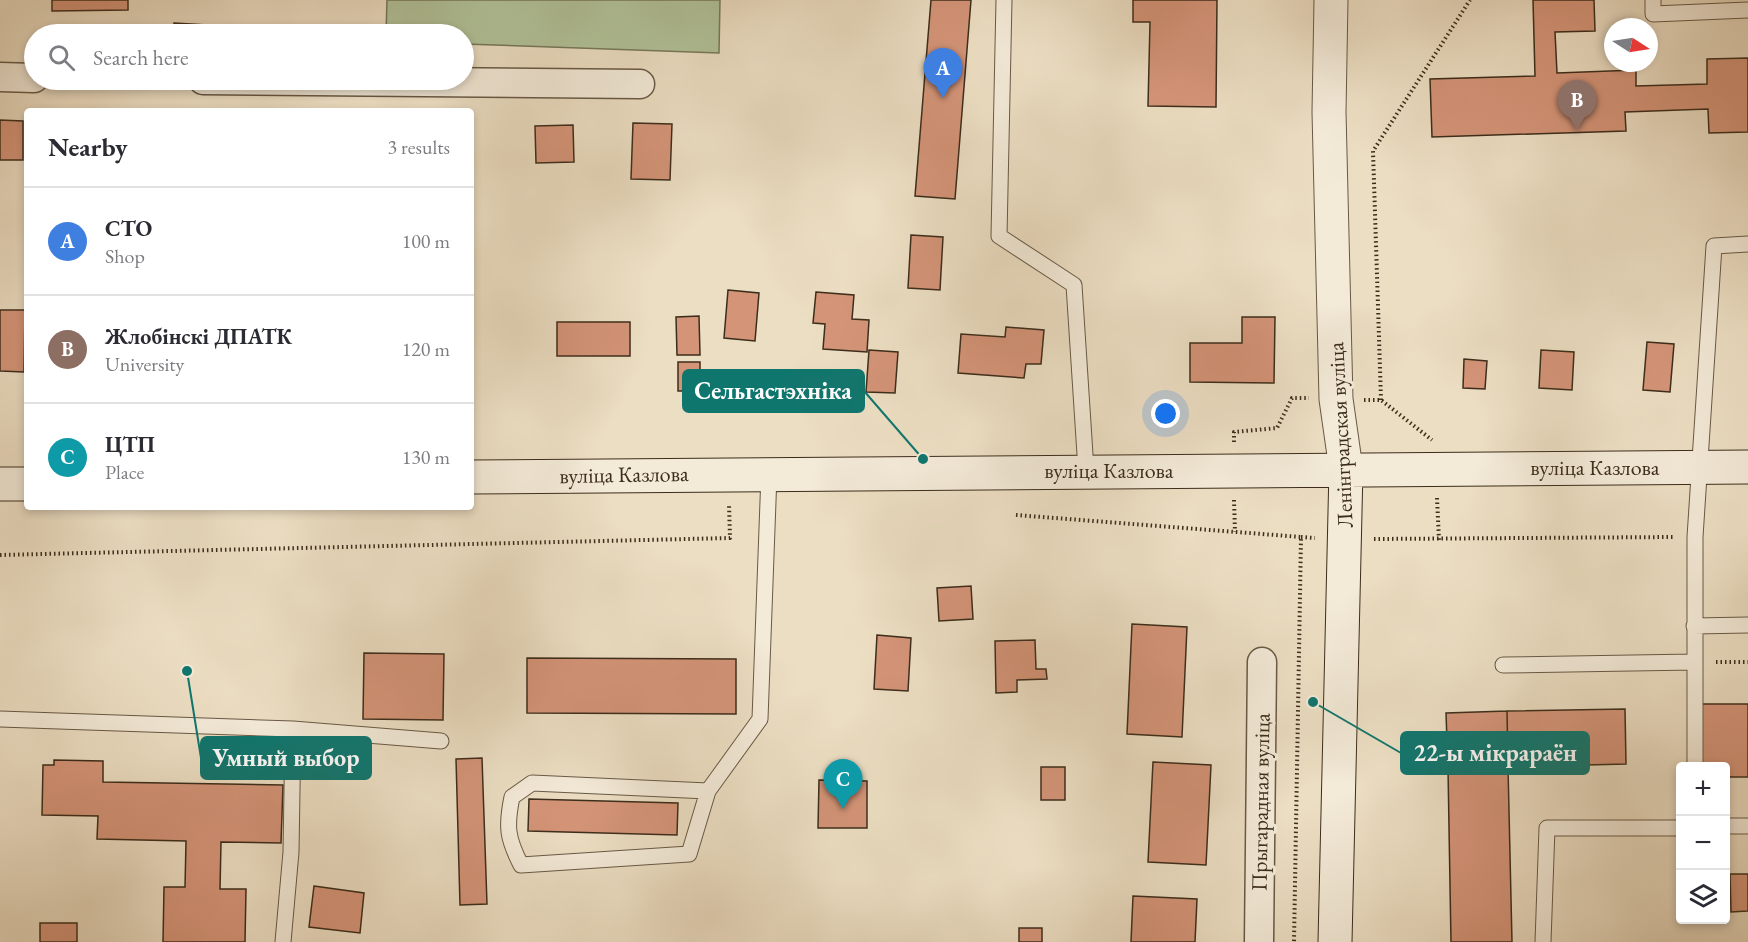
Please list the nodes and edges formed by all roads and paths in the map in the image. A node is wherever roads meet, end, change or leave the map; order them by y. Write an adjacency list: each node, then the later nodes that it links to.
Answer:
1 (1004, 0): 17 (lane)
2 (1331, 0): 16 (main road, Ленінградская вуліца)
3 (1470, 0): 13 (path)
4 (1653, 0): 5 (lane)
5 (1748, 10)
6 (0, 77): 7 (street)
7 (24, 78)
8 (474, 82): 9 (street)
9 (640, 84)
10 (1748, 244): 15 (lane)
11 (1292, 398): 12 (path)
12 (1234, 432)
13 (1434, 453): 15 (main road, вуліца Казлова); 16 (main road, вуліца Казлова); 22 (path)
14 (1748, 466): 15 (main road, вуліца Казлова)
15 (1700, 467): 22 (lane)
16 (1346, 469): 17 (main road, вуліца Казлова); 41 (main road, Ленінградская вуліца)
17 (1086, 470): 18 (main road, вуліца Казлова)
18 (769, 474): 19 (main road, вуліца Казлова); 35 (lane)
19 (474, 477)
20 (24, 483): 21 (main road)
21 (0, 484)
22 (1695, 537): 25 (lane)
23 (730, 538): 24 (path)
24 (0, 555)
25 (1694, 626): 26 (lane); 28 (lane)
26 (1748, 626)
27 (1262, 662): 40 (street, Прыгарадная вуліца)
28 (1694, 662): 29 (path); 30 (lane); 34 (lane)
29 (1748, 662)
30 (1503, 665)
31 (0, 719): 32 (lane)
32 (293, 729): 33 (lane); 39 (lane)
33 (441, 741)
34 (1695, 762)
35 (708, 791): 35 (lane)
36 (1730, 826): 37 (lane)
37 (1748, 826)
38 (1676, 828): 42 (lane)
39 (283, 942)
40 (1259, 942)
41 (1335, 942)
42 (1543, 942)

